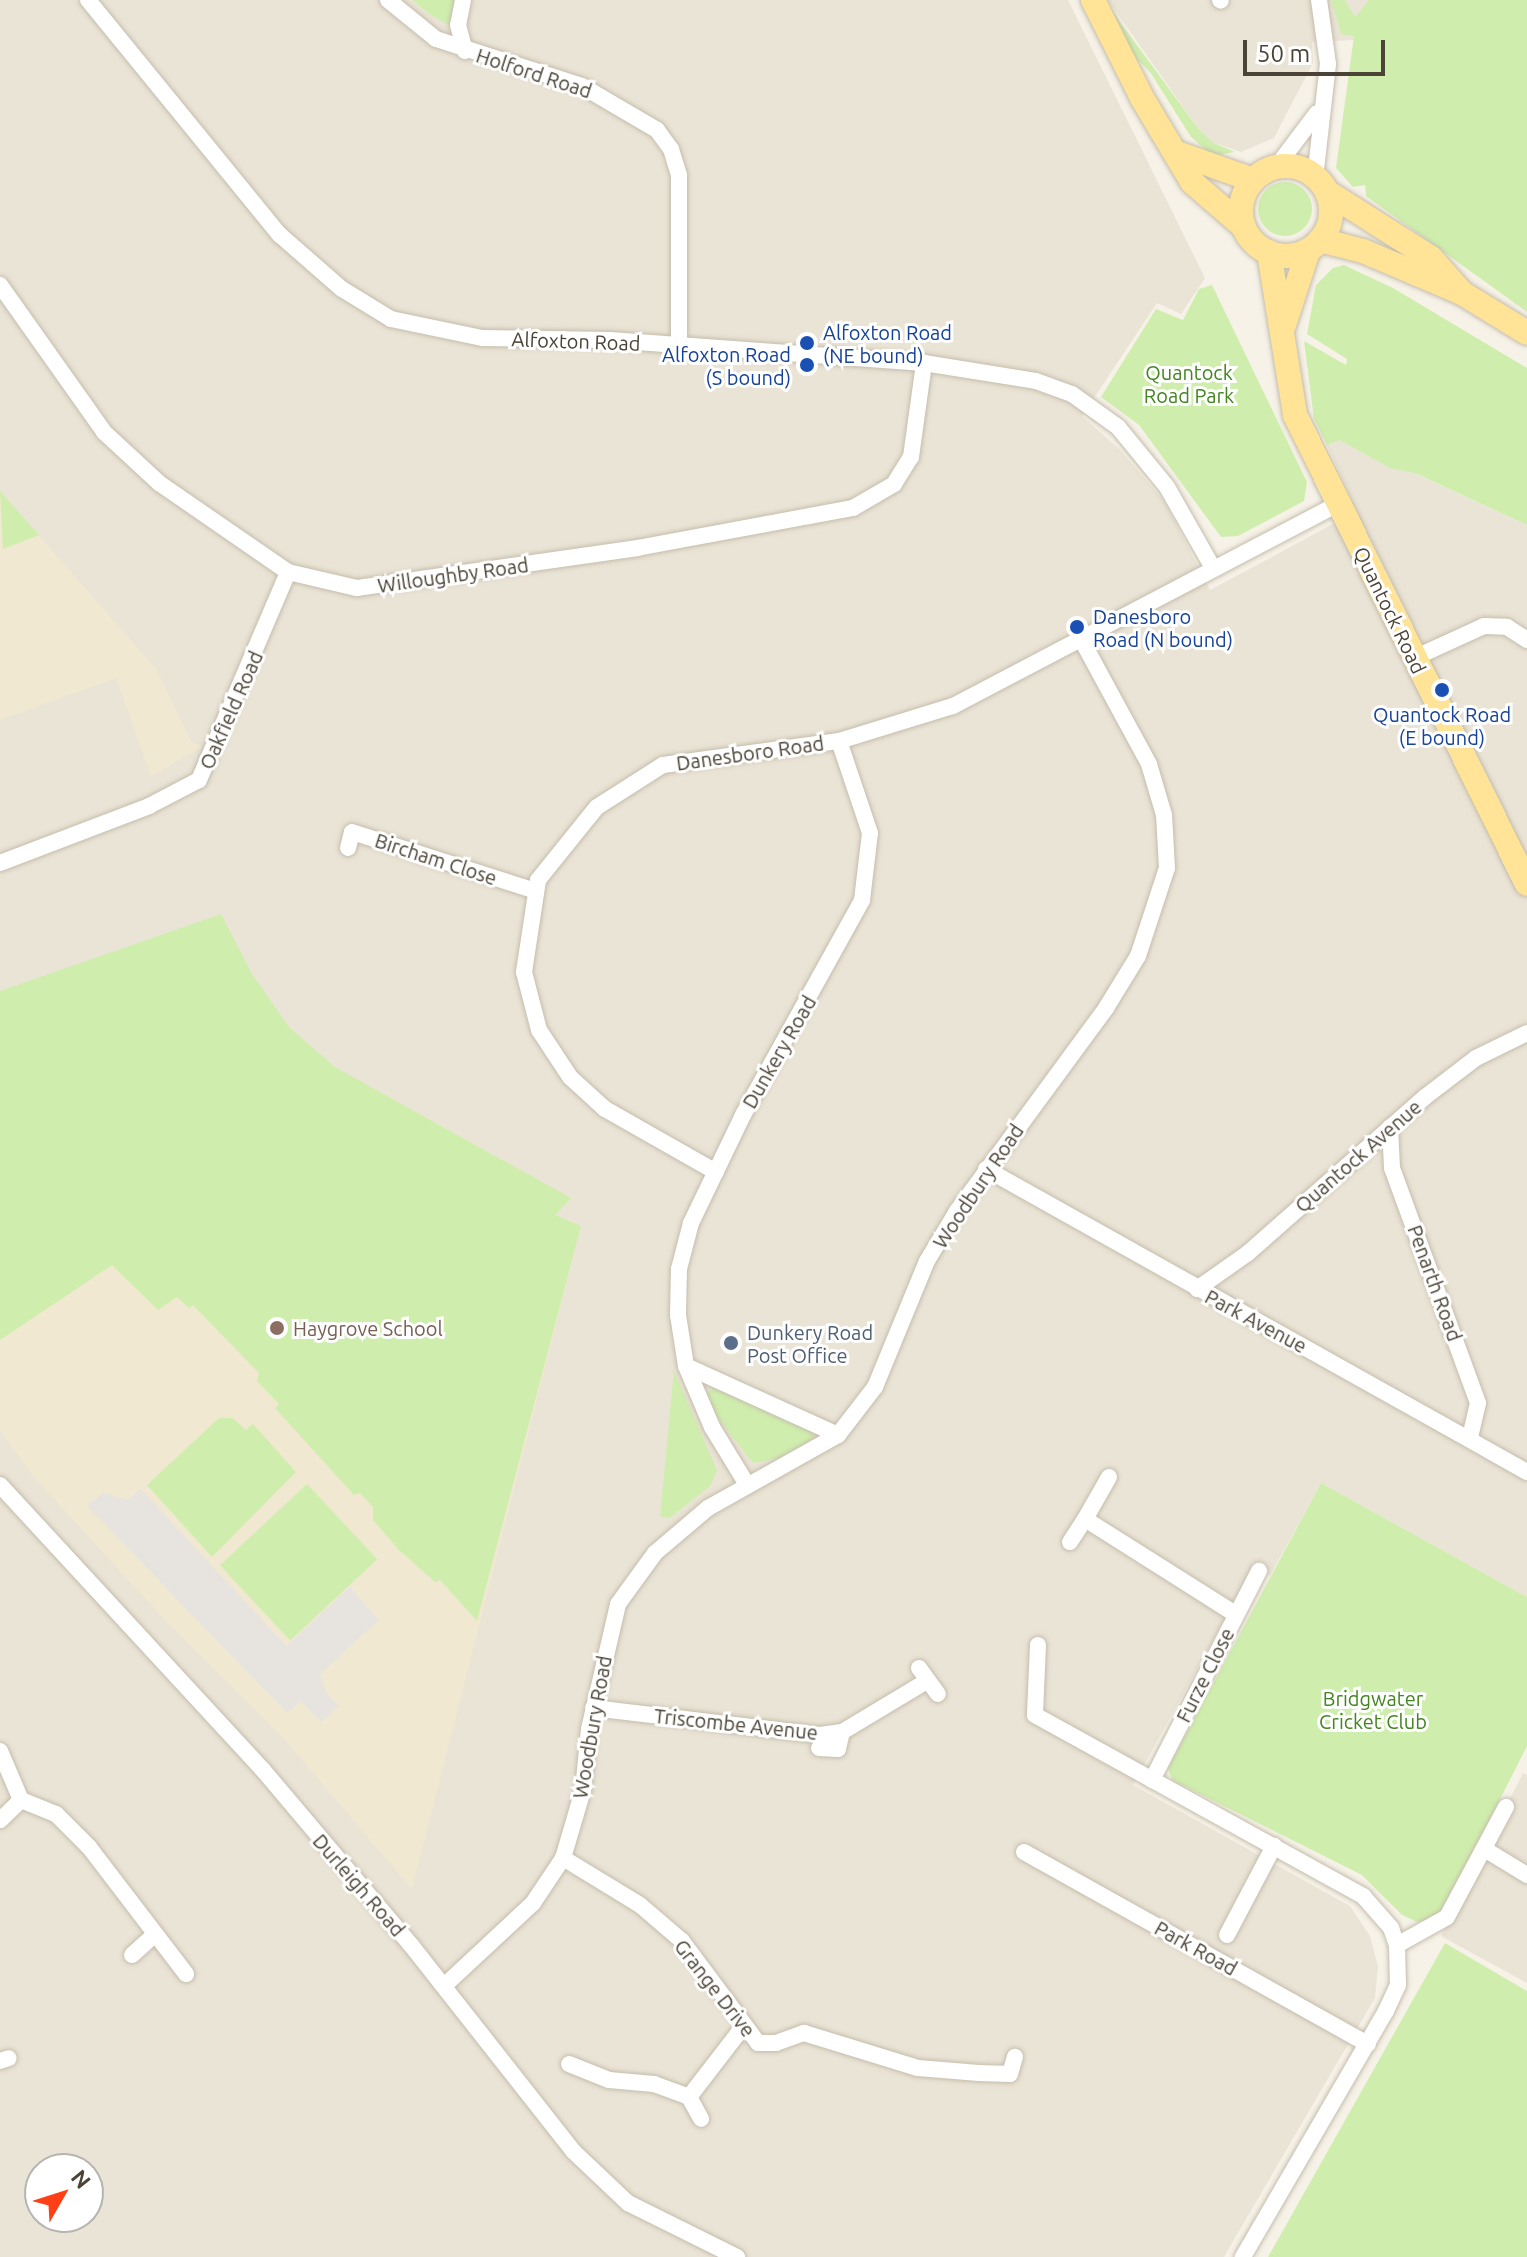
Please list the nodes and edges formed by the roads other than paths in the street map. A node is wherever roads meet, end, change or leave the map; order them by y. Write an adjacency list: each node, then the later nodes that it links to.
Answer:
1 (88, 0): 19 (street, Alfoxton Road)
2 (388, 0): 6 (street, Holford Road)
3 (463, 0): 6 (street)
4 (1093, 0): 8 (main road)
5 (1319, 0): 7 (street)
6 (465, 51): 19 (street, Holford Road)
7 (1319, 111): 9 (street); 11 (street)
8 (1180, 154): 10 (main road); 12 (main road)
9 (1277, 166): 10 (main road); 11 (main road)
10 (1253, 180): 12 (main road)
11 (1321, 185): 13 (main road); 16 (main road)
12 (1244, 227): 14 (main road)
13 (1314, 246): 14 (main road); 16 (main road); 17 (main road, Quantock Road)
14 (1269, 252): 17 (main road, Quantock Road)
15 (0, 285): 23 (street, Willoughby Road)
16 (1462, 293): 18 (main road)
17 (1283, 327): 21 (main road, Quantock Road)
18 (1527, 333)
19 (679, 345): 20 (street, Alfoxton Road)
20 (924, 363): 22 (street, Alfoxton Road); 23 (street, Willoughby Road)
21 (1338, 504): 22 (street, Danesboro Road); 26 (main road, Quantock Road)
22 (1213, 568): 24 (street, Danesboro Road)
23 (288, 572): 29 (street, Oakfield Road)
24 (1081, 639): 27 (street, Danesboro Road); 34 (street, Woodbury Road)
25 (1527, 640): 26 (street)
26 (1414, 658): 30 (main road, Quantock Road)
27 (839, 741): 31 (street, Danesboro Road); 35 (street, Dunkery Road)
28 (348, 848): 31 (street, Bircham Close)
29 (0, 863)
30 (1527, 884)
31 (536, 891): 35 (street, Danesboro Road)
32 (1527, 1033): 33 (street, Quantock Avenue)
33 (1390, 1127): 36 (street, Quantock Avenue); 39 (street, Penarth Road)
34 (986, 1169): 36 (street, Park Avenue); 38 (street, Woodbury Road)
35 (716, 1172): 37 (street, Dunkery Road)
36 (1197, 1289): 39 (street, Park Avenue)
37 (686, 1366): 38 (street); 42 (street, Dunkery Road)
38 (838, 1435): 42 (street, Woodbury Road)
39 (1470, 1439): 40 (street, Park Avenue)
40 (1527, 1472)
41 (1109, 1477): 44 (street)
42 (746, 1483): 50 (street, Woodbury Road)
43 (3, 1496): 70 (street, Durleigh Road)
44 (1085, 1519): 45 (street); 47 (street)
45 (1070, 1542)
46 (1259, 1571): 47 (street, Furze Close)
47 (1235, 1614): 54 (street, Furze Close)
48 (1038, 1645): 54 (street)
49 (928, 1681): 51 (street)
50 (593, 1708): 51 (street, Triscombe Avenue); 61 (street, Woodbury Road)
51 (842, 1732): 52 (street, Triscombe Avenue)
52 (819, 1748)
53 (0, 1751): 55 (street)
54 (1152, 1780): 58 (street)
55 (21, 1800): 57 (street); 65 (street)
56 (1506, 1807): 59 (street)
57 (0, 1820)
58 (1274, 1846): 64 (street); 67 (street)
59 (1486, 1850): 62 (street); 67 (street)
60 (1024, 1852): 72 (street, Park Road)
61 (563, 1858): 70 (street, Woodbury Road); 71 (street, Grange Drive)
62 (1527, 1875)
63 (1224, 1899): 64 (street)
64 (1239, 1909): 66 (street)
65 (155, 1934): 68 (street); 69 (street)
66 (1227, 1935)
67 (1397, 1945): 72 (street)
68 (132, 1955)
69 (186, 1974)
70 (444, 1986): 77 (street, Durleigh Road)
71 (743, 2027): 73 (street, Grange Drive); 75 (street)
72 (1368, 2044): 78 (street)
73 (1015, 2057)
74 (569, 2064): 75 (street)
75 (689, 2097): 76 (street)
76 (701, 2119)
77 (737, 2257)
78 (1243, 2257)

